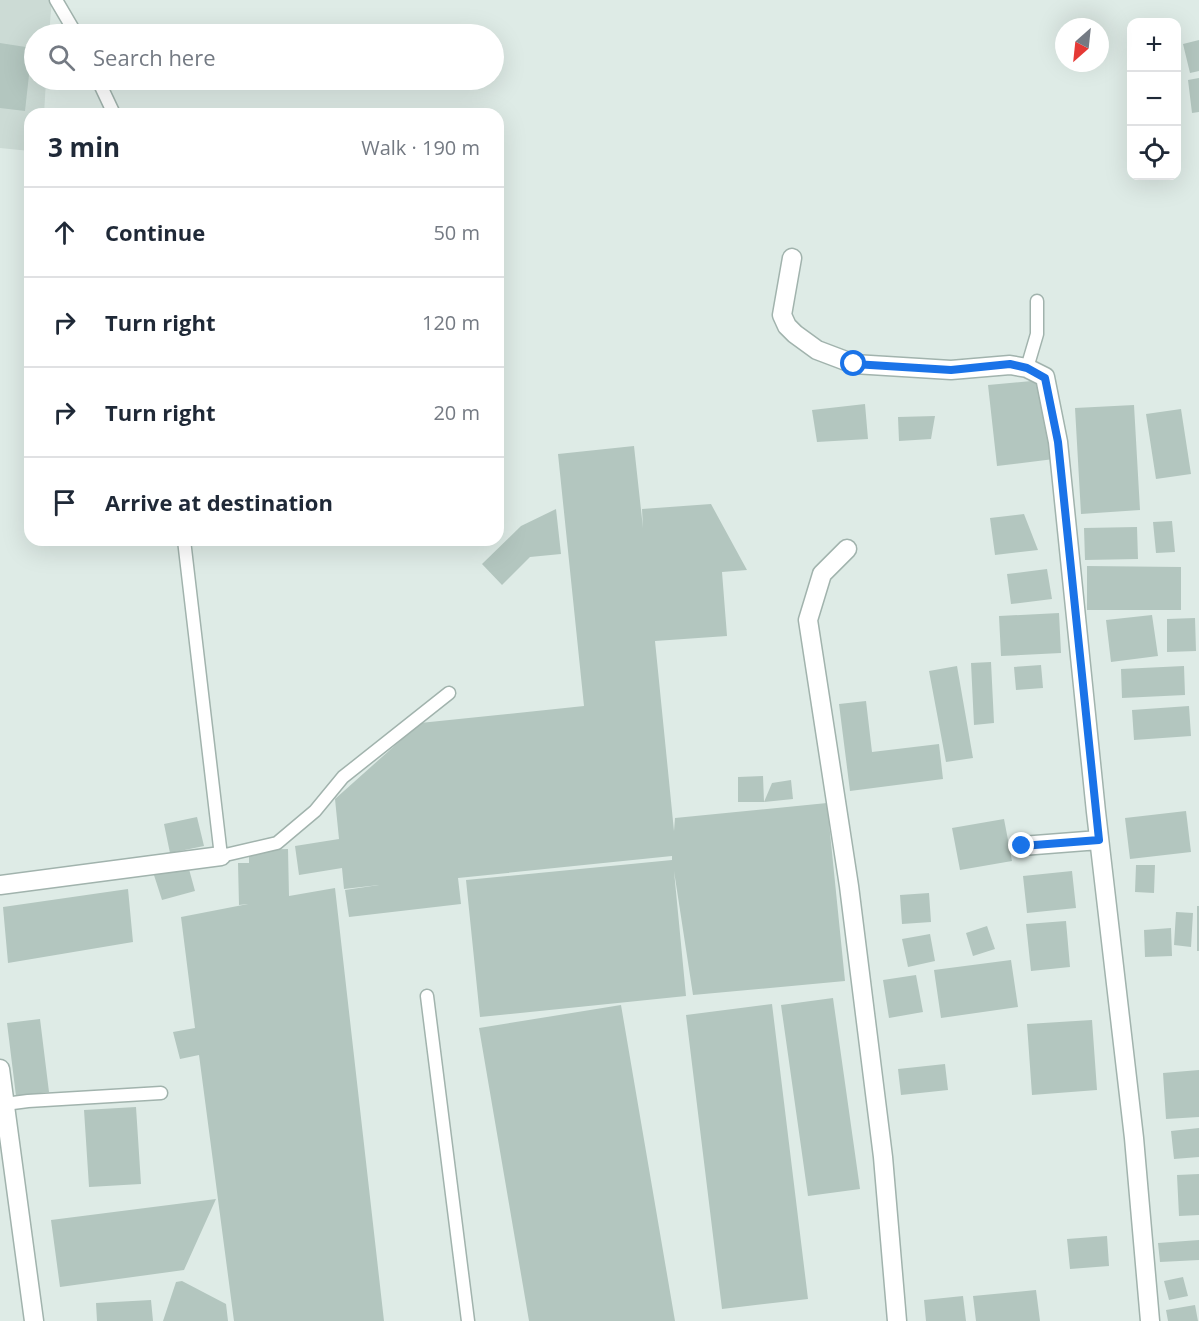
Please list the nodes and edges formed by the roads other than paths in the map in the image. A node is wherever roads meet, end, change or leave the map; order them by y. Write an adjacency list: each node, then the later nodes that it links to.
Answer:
1 (56, 0): 2 (lane)
2 (70, 24)
3 (103, 90): 4 (lane)
4 (111, 108)
5 (792, 258): 7 (street)
6 (1037, 301): 7 (lane)
7 (1027, 368): 11 (street)
8 (185, 546): 13 (lane)
9 (847, 549): 21 (street)
10 (449, 693): 13 (lane)
11 (1099, 840): 12 (street); 22 (street)
12 (1022, 846)
13 (221, 856): 14 (street)
14 (0, 885)
15 (427, 996): 20 (lane)
16 (0, 1069): 18 (street)
17 (161, 1093): 18 (lane)
18 (5, 1104): 19 (street)
19 (34, 1321)
20 (468, 1321)
21 (897, 1321)
22 (1150, 1321)

